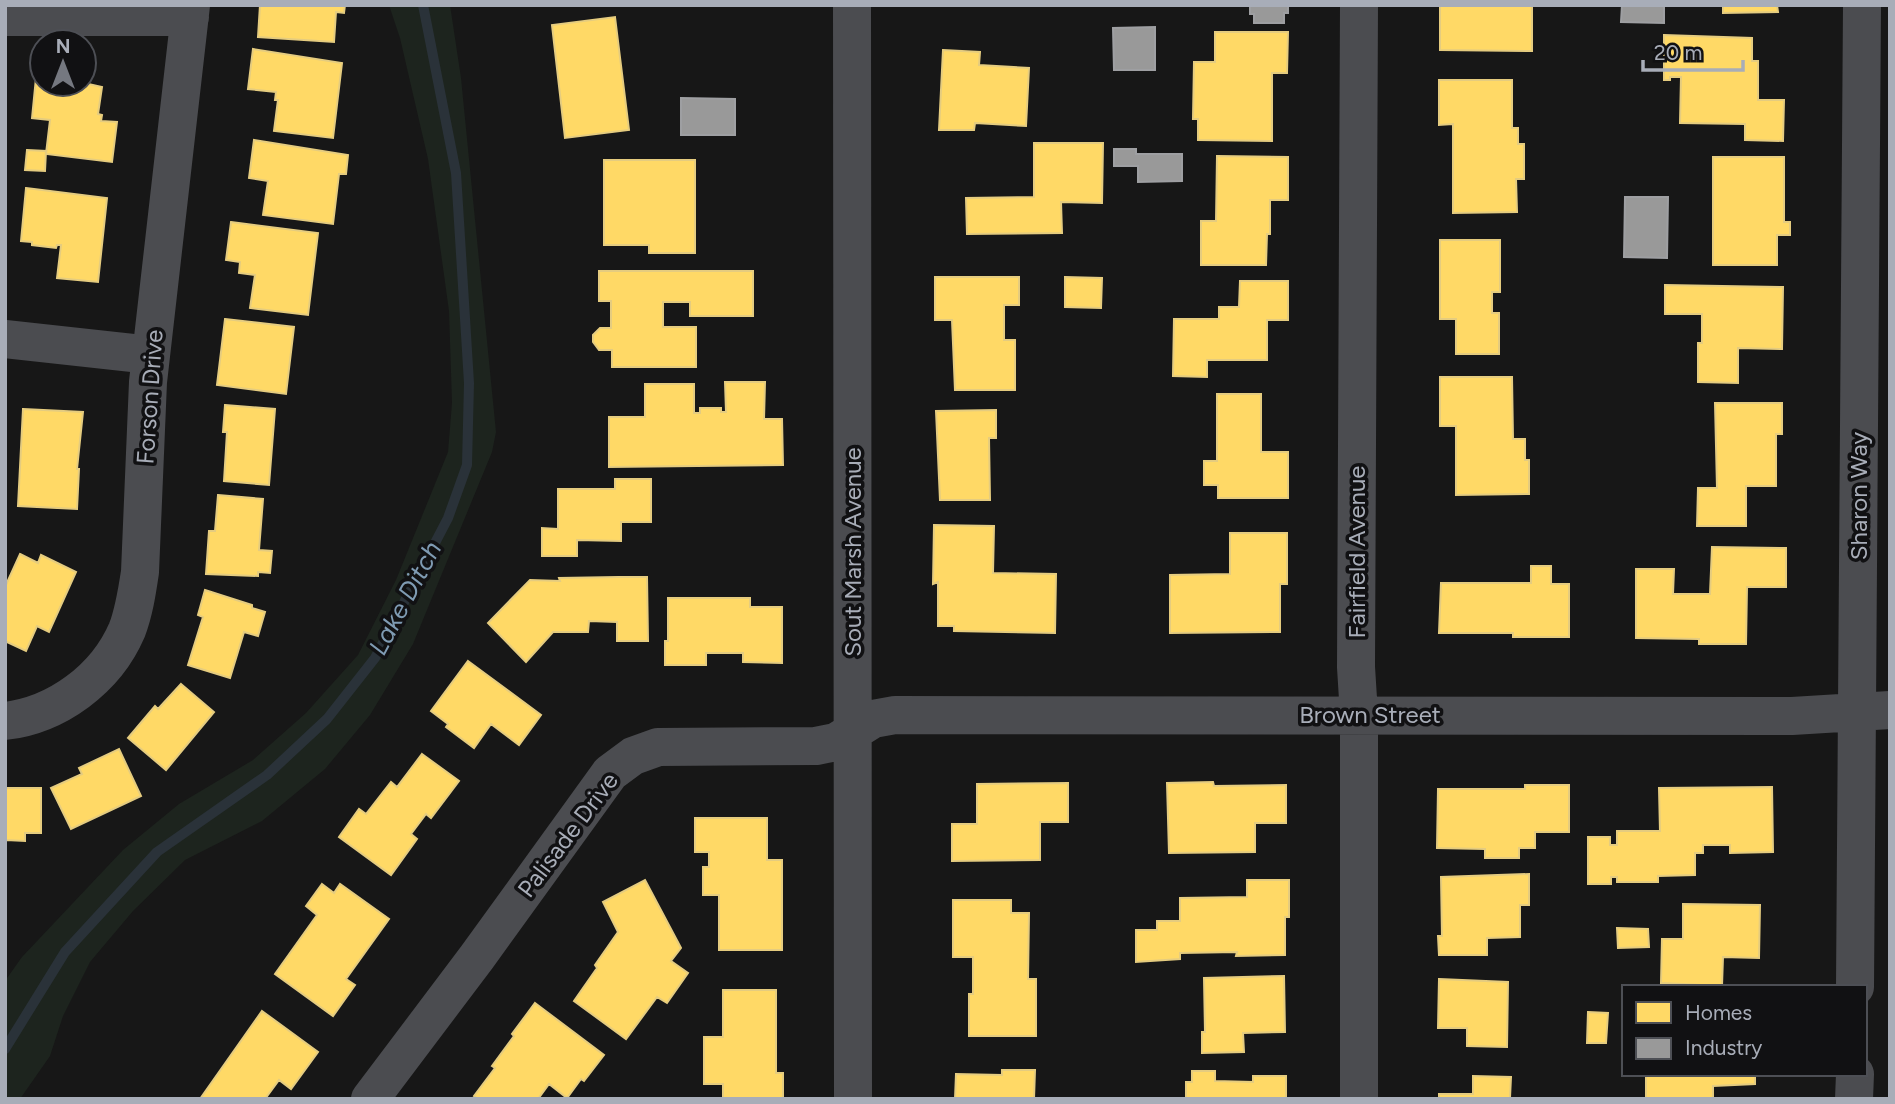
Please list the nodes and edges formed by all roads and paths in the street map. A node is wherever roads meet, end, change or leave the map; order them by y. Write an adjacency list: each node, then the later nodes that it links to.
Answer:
1 (852, 5): 11 (street, Sout Marsh Avenue)
2 (1359, 5): 9 (street, Fairfield Avenue)
3 (1862, 5): 8 (street, Sharon Way)
4 (190, 11): 5 (street); 7 (street, Forson Drive)
5 (5, 17)
6 (5, 339): 7 (street)
7 (151, 355): 10 (street, Forson Drive)
8 (1874, 711): 9 (street, Brown Street); 12 (street, Sharon Way)
9 (1359, 715): 11 (street, Brown Street); 16 (street, Fairfield Avenue)
10 (5, 720)
11 (854, 730): 14 (street, Palisade Drive); 15 (street, Sout Marsh Avenue)
12 (1856, 985)
13 (1855, 1076): 17 (street)
14 (370, 1099)
15 (853, 1099)
16 (1359, 1099)
17 (1854, 1099)

